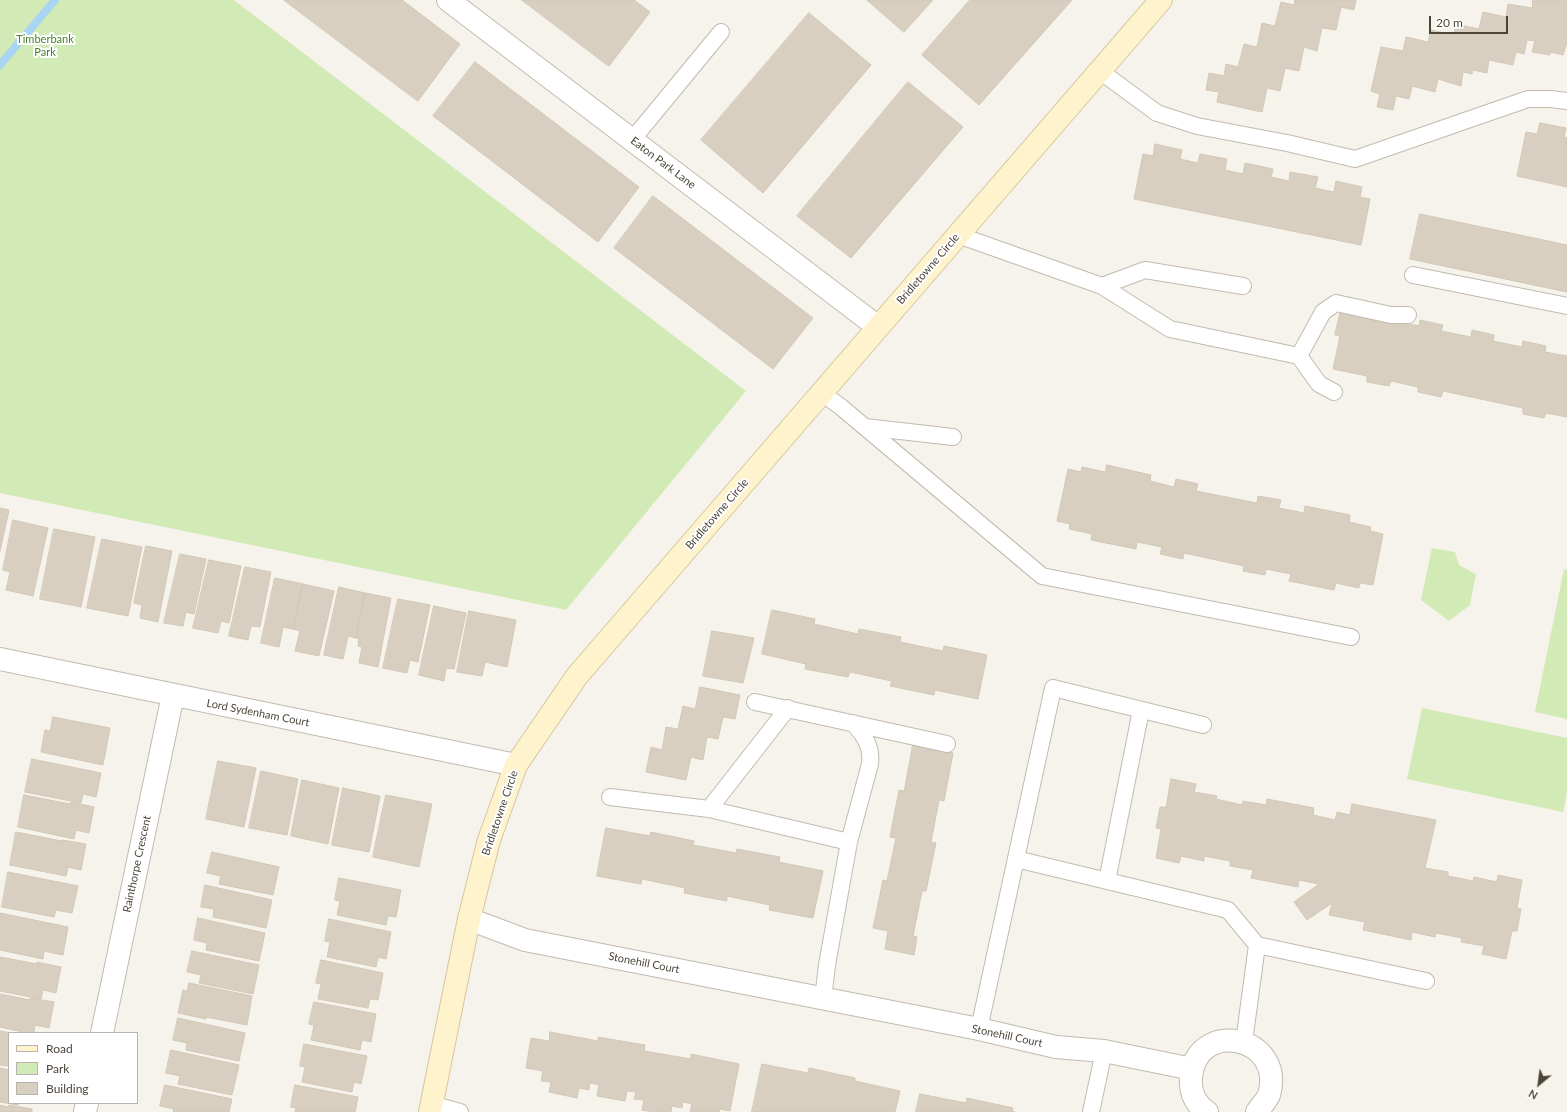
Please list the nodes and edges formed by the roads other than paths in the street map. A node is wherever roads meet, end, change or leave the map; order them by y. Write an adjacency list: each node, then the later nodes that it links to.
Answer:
1 (448, 0): 6 (street, Eaton Park Lane)
2 (1161, 0): 4 (street, Bridletowne Circle)
3 (721, 32): 6 (lane)
4 (1100, 71): 5 (lane); 7 (street, Bridletowne Circle)
5 (1567, 101)
6 (632, 140): 13 (street, Eaton Park Lane)
7 (958, 235): 9 (lane); 13 (street, Bridletowne Circle)
8 (1412, 275): 11 (lane)
9 (1102, 286): 10 (lane); 14 (lane)
10 (1243, 286)
11 (1567, 306)
12 (1408, 315): 14 (lane)
13 (878, 327): 16 (street, Bridletowne Circle)
14 (1299, 356): 15 (lane)
15 (1334, 392)
16 (822, 393): 17 (lane); 28 (street, Bridletowne Circle)
17 (865, 427): 18 (lane); 19 (lane)
18 (953, 437)
19 (1351, 637)
20 (0, 659): 21 (street, Lord Sydenham Court)
21 (173, 695): 28 (street, Lord Sydenham Court); 39 (street, Rainthorpe Crescent)
22 (755, 702): 23 (lane)
23 (788, 708): 25 (lane); 30 (lane)
24 (1141, 710): 26 (lane); 32 (lane); 33 (lane)
25 (853, 723): 27 (lane); 31 (lane)
26 (1203, 725)
27 (947, 744)
28 (516, 765): 34 (street, Bridletowne Circle)
29 (610, 797): 30 (lane)
30 (709, 809): 31 (lane)
31 (849, 842): 37 (lane)
32 (1016, 859): 33 (lane); 38 (lane)
33 (1107, 881): 35 (lane)
34 (469, 919): 37 (street, Stonehill Court); 43 (street, Bridletowne Circle)
35 (1256, 945): 36 (lane); 40 (lane)
36 (1426, 981)
37 (823, 999): 38 (street, Stonehill Court)
38 (979, 1029): 41 (street, Stonehill Court)
39 (102, 1032)
40 (1244, 1042): 42 (street); 47 (street)
41 (1104, 1051): 42 (street, Stonehill Court); 45 (lane)
42 (1192, 1068): 46 (street)
43 (430, 1108): 44 (lane)
44 (460, 1112)
45 (1091, 1112)
46 (1207, 1112)
47 (1257, 1112)

